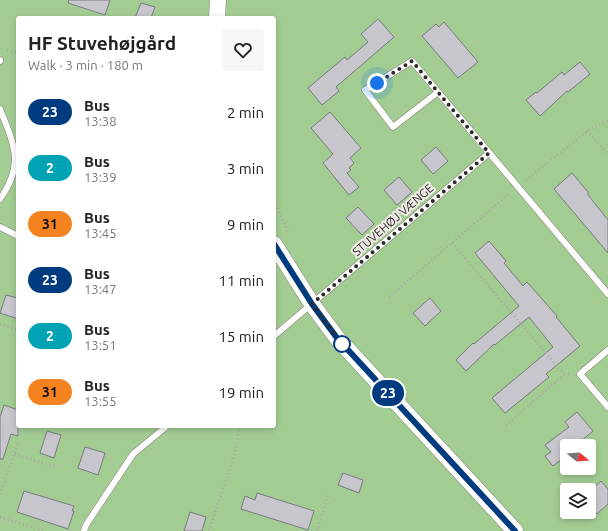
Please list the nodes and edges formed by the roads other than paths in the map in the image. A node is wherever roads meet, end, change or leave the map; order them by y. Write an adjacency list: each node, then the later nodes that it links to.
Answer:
1 (218, 0): 2 (street)
2 (217, 16)
3 (438, 92): 3 (lane); 5 (lane)
4 (0, 109): 6 (lane)
5 (489, 153): 10 (lane); 11 (lane, STUVEHØJ VÆNGE)
6 (0, 199)
7 (0, 227): 8 (lane)
8 (16, 235)
9 (276, 247): 11 (street)
10 (607, 292)
11 (312, 304): 12 (lane, STUVEHØJ VÆNGE); 17 (street)
12 (276, 334)
13 (608, 350): 14 (lane)
14 (608, 407)
15 (165, 428): 16 (lane)
16 (84, 531)
17 (515, 531)

